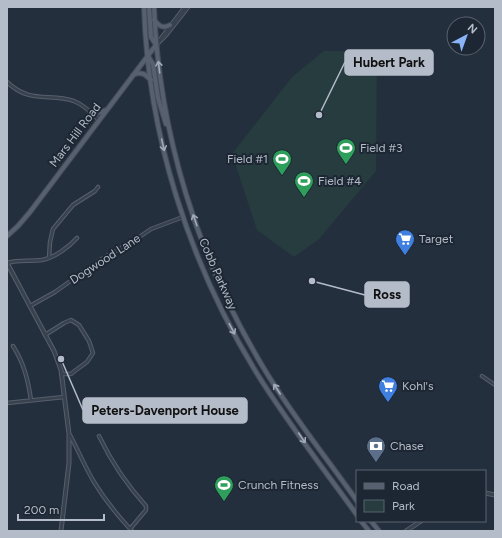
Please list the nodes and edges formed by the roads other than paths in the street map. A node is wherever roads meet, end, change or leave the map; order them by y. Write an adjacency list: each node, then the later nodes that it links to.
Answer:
1 (144, 7): 9 (main road, Cobb Parkway)
2 (149, 7): 8 (main road)
3 (154, 7): 6 (main road, Cobb Parkway)
4 (185, 7): 7 (street)
5 (188, 7): 8 (street)
6 (154, 20): 7 (main road); 8 (main road, Cobb Parkway)
7 (170, 25): 8 (street)
8 (156, 45): 9 (main road, Mars Hill Road); 16 (main road, Cobb Parkway, one-way to 8)
9 (148, 56): 10 (main road, Mars Hill Road); 11 (main road, Cobb Parkway); 16 (main road)
10 (132, 76): 11 (main road); 13 (main road, Mars Hill Road)
11 (151, 80): 18 (main road, Cobb Parkway, one-way to 18)
12 (8, 84): 14 (street)
13 (106, 110): 14 (main road); 15 (main road, Mars Hill Road)
14 (90, 112): 15 (street)
15 (99, 120): 19 (main road, Mars Hill Road)
16 (170, 133): 34 (main road, Cobb Parkway, one-way to 16)
17 (98, 187): 21 (street)
18 (183, 217): 23 (street, Dogwood Lane); 35 (main road, Cobb Parkway, one-way to 35)
19 (7, 236)
20 (77, 238): 21 (street)
21 (49, 258): 22 (street)
22 (7, 263): 23 (street)
23 (30, 306): 24 (street)
24 (45, 335): 26 (street); 26 (street)
25 (13, 346): 30 (street)
26 (61, 374): 29 (street)
27 (482, 376): 28 (street)
28 (495, 385)
29 (64, 397): 30 (street); 32 (street)
30 (31, 400): 31 (street)
31 (7, 403)
32 (69, 434): 39 (street); 40 (street)
33 (99, 436): 39 (street)
34 (356, 500)
35 (356, 514)
36 (362, 522): 41 (main road)
37 (373, 522): 42 (main road)
38 (420, 522): 43 (street)
39 (131, 530)
40 (61, 531)
41 (368, 531)
42 (379, 531)
43 (406, 531)

